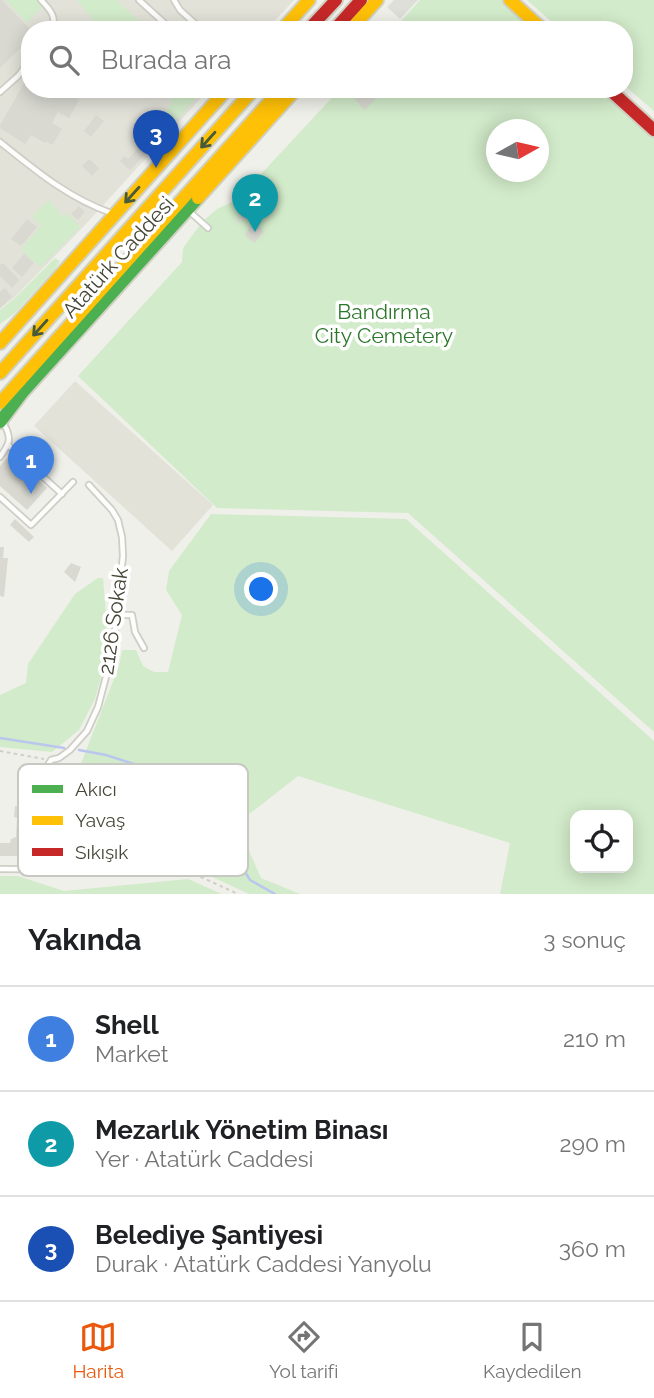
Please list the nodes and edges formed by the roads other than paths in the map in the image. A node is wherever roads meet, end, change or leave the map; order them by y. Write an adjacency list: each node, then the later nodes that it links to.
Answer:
1 (41, 0): 9 (lane)
2 (139, 0): 10 (lane)
3 (174, 0): 11 (lane)
4 (309, 0): 12 (main road)
5 (335, 0): 13 (main road)
6 (361, 0): 14 (main road)
7 (377, 0): 15 (main road)
8 (510, 0): 16 (main road)
9 (54, 21)
10 (162, 21)
11 (192, 21)
12 (290, 21)
13 (316, 21)
14 (342, 21)
15 (358, 21)
16 (533, 21)
17 (21, 72): 18 (lane)
18 (0, 92)
19 (219, 98): 27 (main road, one-way to 27)
20 (246, 98): 28 (main road, Atatürk Caddesi, one-way to 28)
21 (273, 98): 32 (main road, Atatürk Caddesi)
22 (288, 98): 26 (main road, Atatürk Caddesi)
23 (618, 98): 24 (main road)
24 (654, 130)
25 (0, 142): 27 (lane)
26 (187, 209): 29 (lane); 33 (main road, Atatürk Caddesi)
27 (115, 214): 28 (lane); 30 (main road)
28 (134, 222): 31 (main road, Atatürk Caddesi, one-way to 31)
29 (208, 228)
30 (0, 343)
31 (0, 373)
32 (0, 403)
33 (1, 419): 34 (lane)
34 (8, 445): 35 (lane); 38 (lane)
35 (0, 457)
36 (73, 482): 38 (lane)
37 (89, 485): 40 (lane, 2126 Sokak)
38 (62, 494): 39 (lane)
39 (0, 497)
40 (117, 615): 41 (lane); 42 (lane, 2126 Sokak)
41 (144, 648)
42 (49, 764)
43 (0, 869): 44 (lane)
44 (18, 869)

